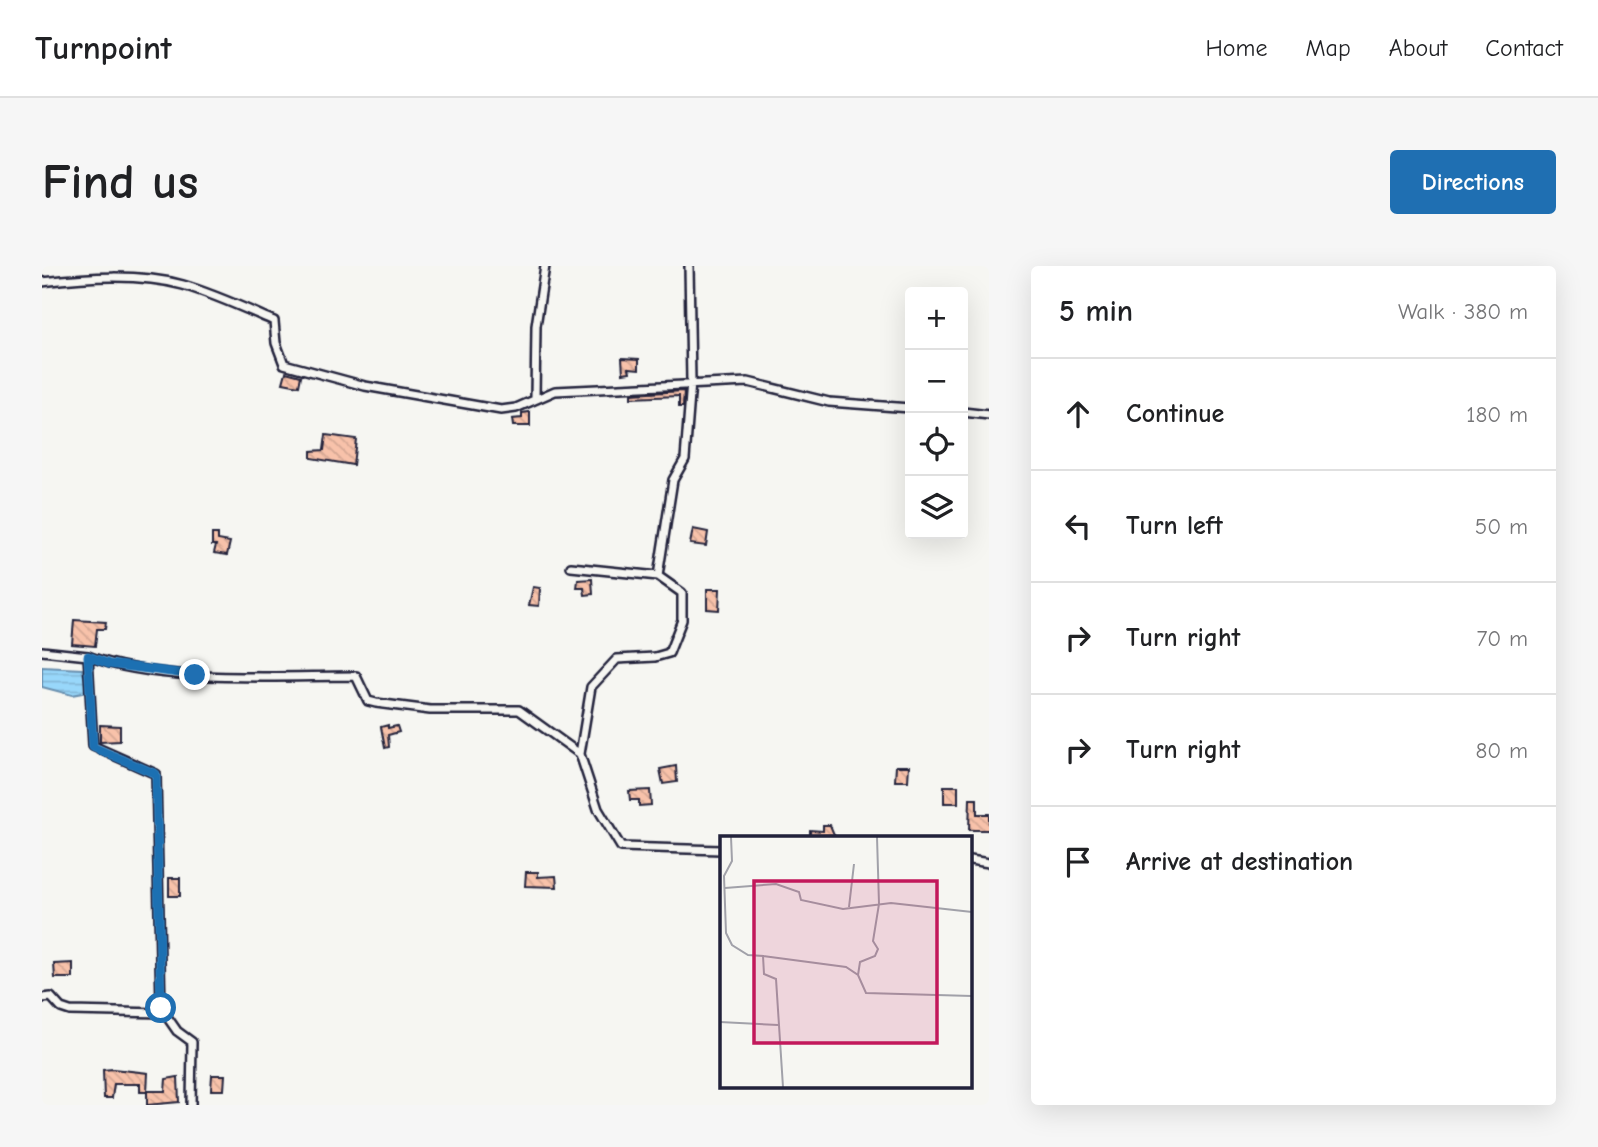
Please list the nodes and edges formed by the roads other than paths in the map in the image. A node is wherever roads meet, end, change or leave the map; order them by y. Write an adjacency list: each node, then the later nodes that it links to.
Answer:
1 (545, 266): 5 (street)
2 (689, 266): 4 (street)
3 (42, 282): 5 (street)
4 (691, 382): 5 (street); 6 (street); 10 (street)
5 (535, 398)
6 (905, 408)
7 (968, 413): 8 (street)
8 (989, 415)
9 (571, 567): 10 (street)
10 (658, 576): 13 (street)
11 (42, 651): 12 (street)
12 (88, 656): 13 (street); 16 (street)
13 (580, 754): 14 (street)
14 (720, 850)
15 (42, 998): 16 (street)
16 (163, 1013): 17 (street)
17 (191, 1105)

